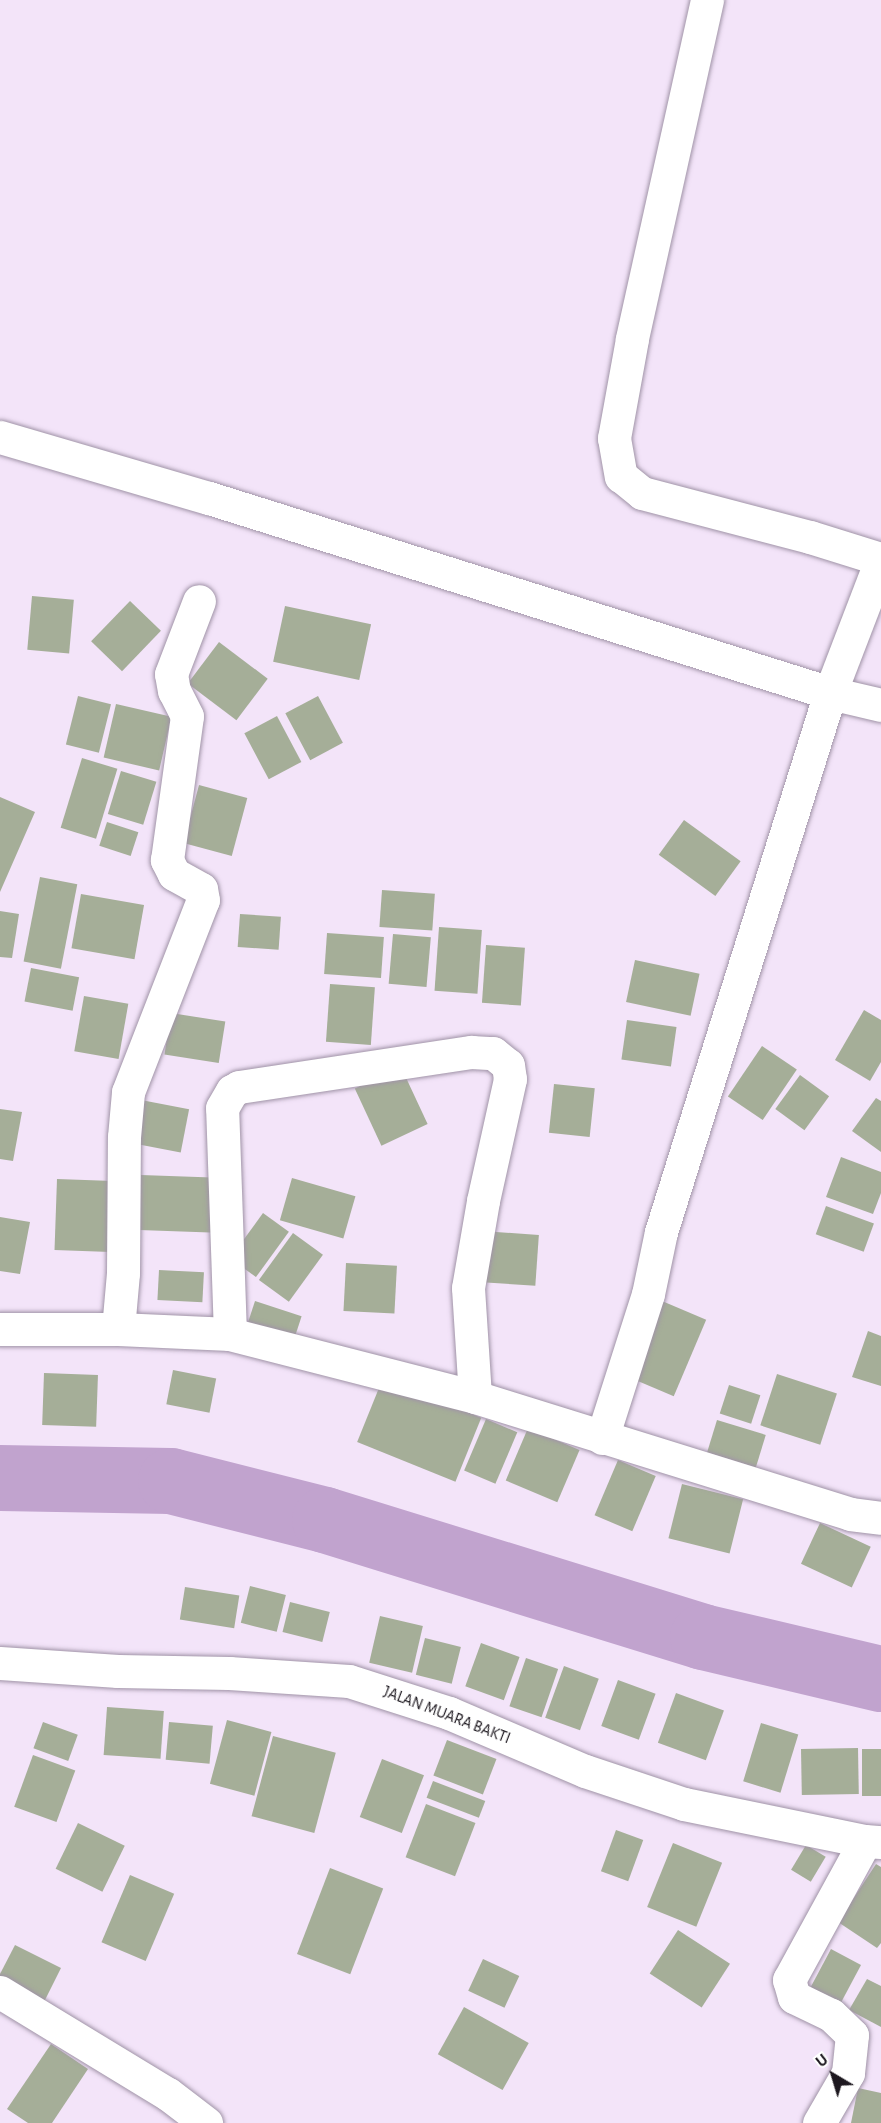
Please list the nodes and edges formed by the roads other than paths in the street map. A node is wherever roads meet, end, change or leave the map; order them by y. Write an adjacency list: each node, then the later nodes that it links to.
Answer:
1 (707, 0): 3 (street)
2 (0, 437): 5 (street)
3 (880, 560): 5 (street)
4 (199, 601): 8 (street)
5 (830, 693): 6 (street); 11 (street)
6 (881, 705)
7 (0, 1329): 8 (street)
8 (118, 1329): 9 (street)
9 (230, 1334): 10 (street); 10 (street)
10 (475, 1397): 11 (street)
11 (602, 1438): 12 (street)
12 (881, 1518)
13 (0, 1663): 14 (street, JALAN MUARA BAKTI)
14 (873, 1841): 17 (street)
15 (0, 1992): 16 (street)
16 (206, 2123)
17 (819, 2123)

